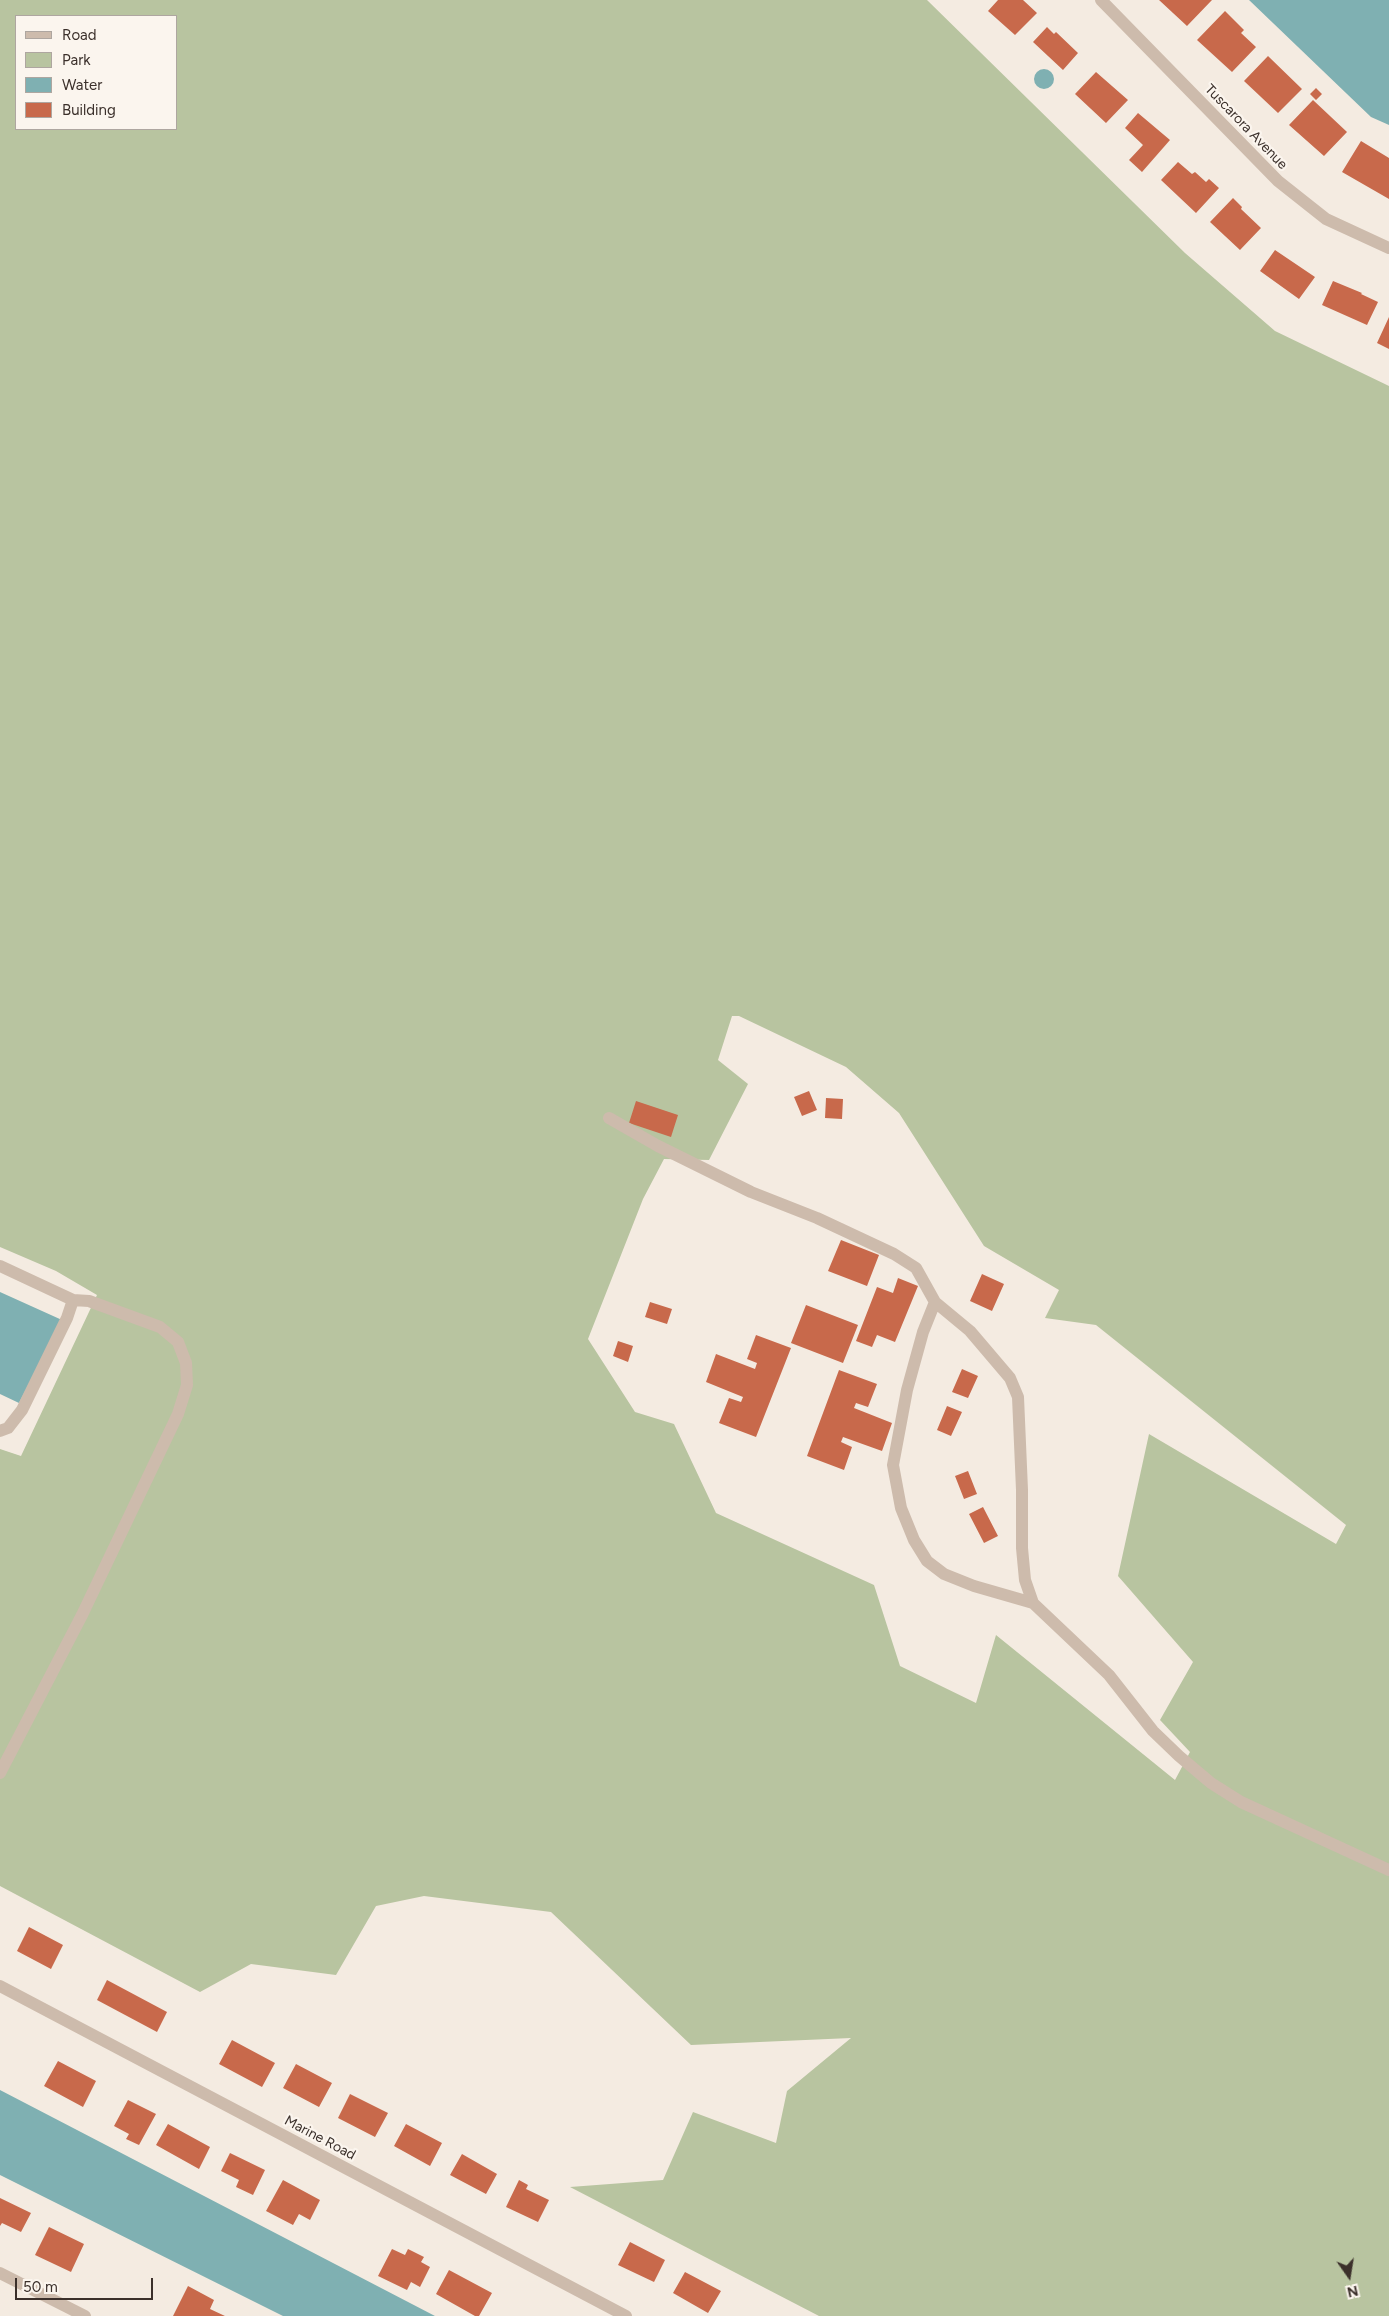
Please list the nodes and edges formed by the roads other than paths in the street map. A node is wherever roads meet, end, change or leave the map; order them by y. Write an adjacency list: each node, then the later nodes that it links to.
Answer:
1 (1101, 0): 2 (street, Tuscarora Avenue)
2 (1389, 248)
3 (609, 1118): 6 (street)
4 (0, 1266): 5 (street)
5 (73, 1300): 7 (street); 9 (street)
6 (935, 1302): 8 (street); 8 (street)
7 (0, 1430)
8 (1033, 1603): 10 (street)
9 (0, 1773)
10 (1389, 1870)
11 (0, 1986): 14 (street, Marine Road)
12 (0, 2273): 13 (street)
13 (85, 2316)
14 (626, 2316)

